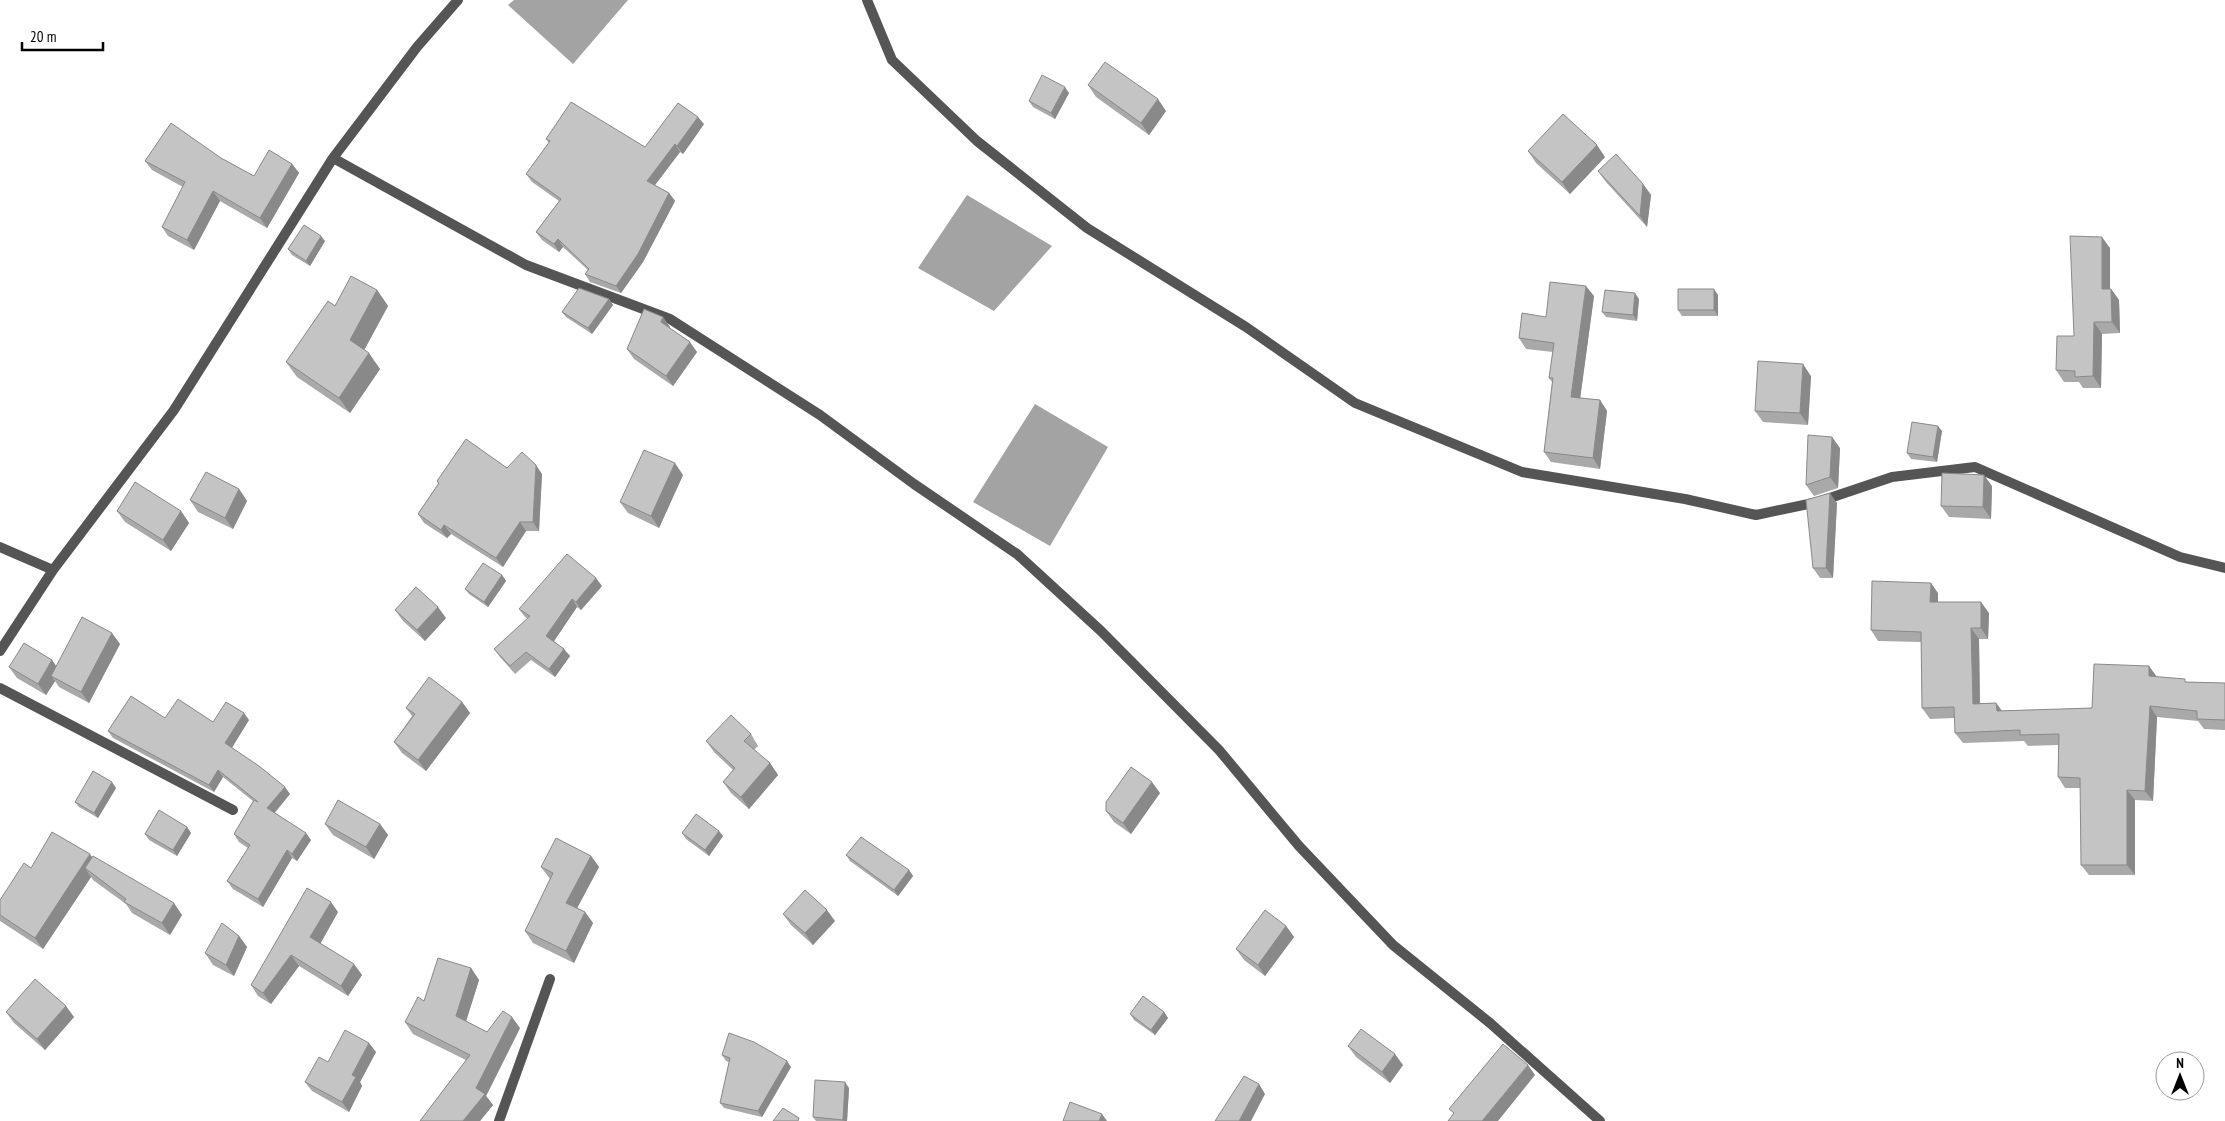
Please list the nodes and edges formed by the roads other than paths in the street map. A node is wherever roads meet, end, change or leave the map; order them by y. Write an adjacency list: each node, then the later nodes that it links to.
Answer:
1 (458, 0): 3 (street)
2 (867, 0): 5 (street)
3 (333, 158): 6 (street); 12 (street)
4 (0, 547): 6 (street)
5 (2225, 568)
6 (53, 570): 7 (street)
7 (0, 651)
8 (0, 688): 9 (street)
9 (232, 810)
10 (550, 979): 11 (street)
11 (499, 1121)
12 (1600, 1121)

